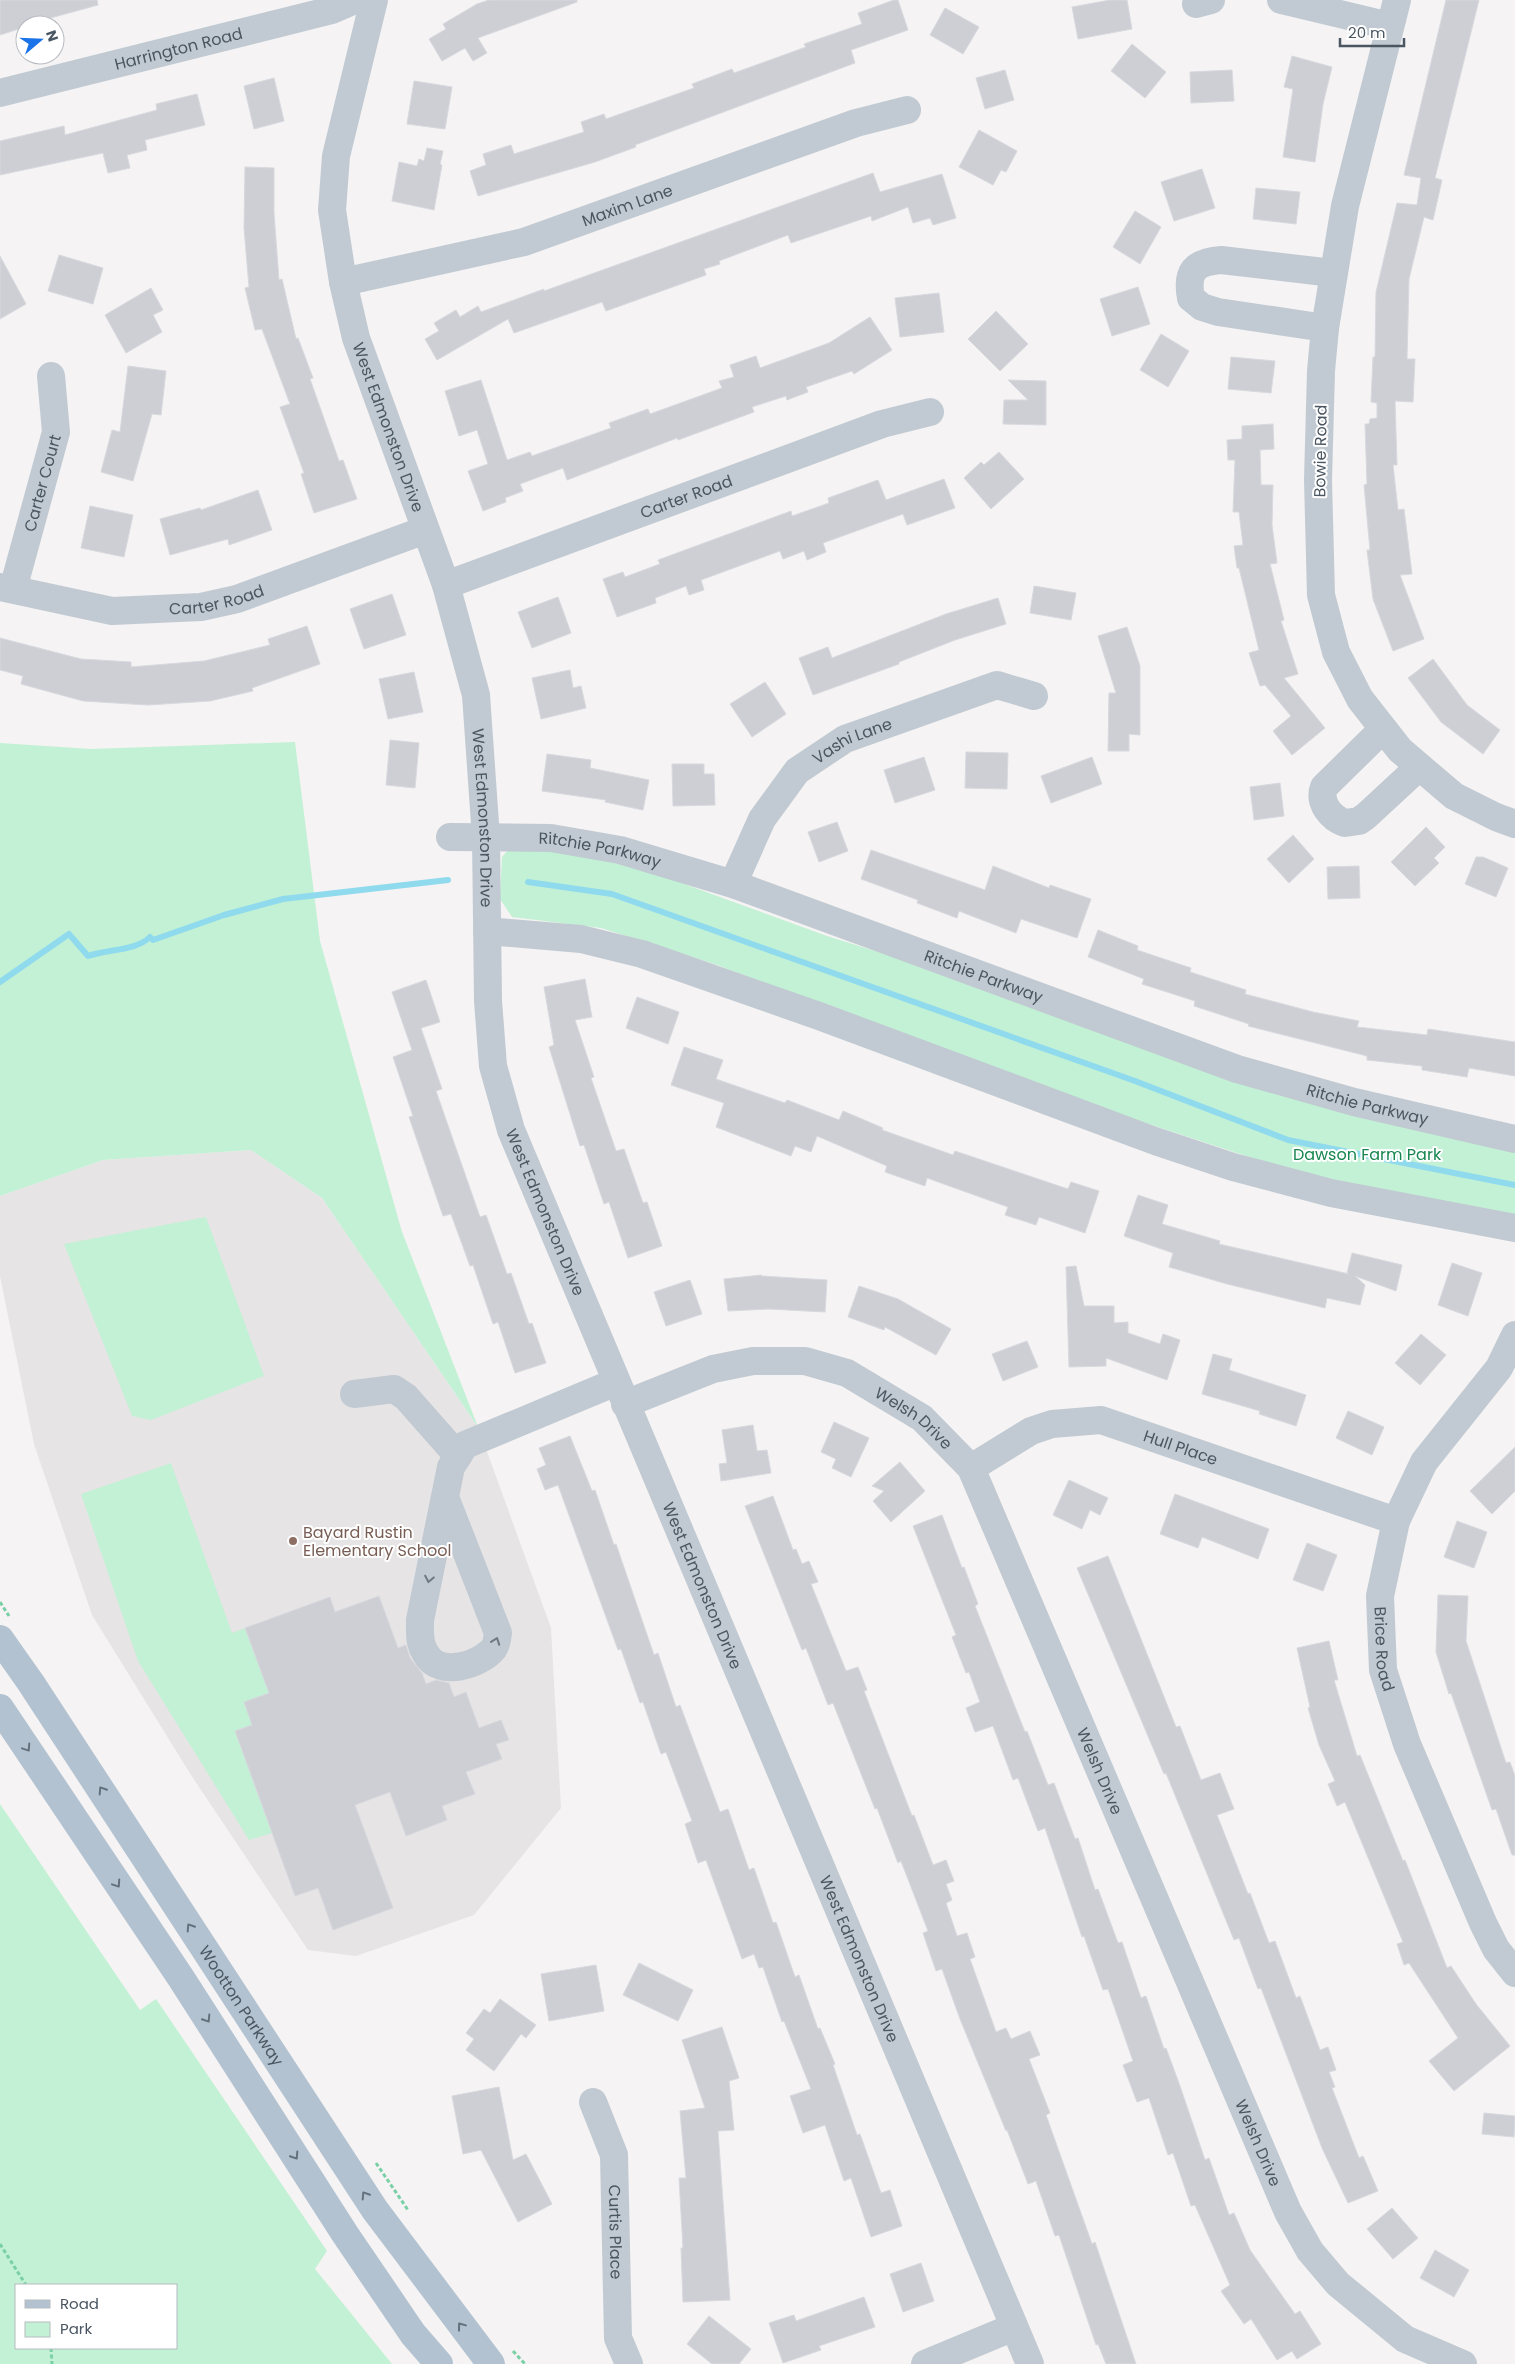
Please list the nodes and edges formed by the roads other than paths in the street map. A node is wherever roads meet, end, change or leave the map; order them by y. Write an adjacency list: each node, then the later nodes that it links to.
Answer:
1 (355, 0): 6 (street, Harrington Road)
2 (374, 0): 9 (street, West Edmonston Drive)
3 (1281, 0): 5 (street)
4 (1397, 0): 5 (street, Bowie Road)
5 (1390, 26): 8 (street, Bowie Road)
6 (0, 93)
7 (907, 110): 9 (street, Maxim Lane)
8 (1333, 273): 10 (street, Bowie Road); 10 (street)
9 (343, 282): 13 (street, West Edmonston Drive)
10 (1325, 328): 17 (street, Bowie Road)
11 (51, 376): 15 (street, Carter Court)
12 (930, 412): 14 (street, Carter Road)
13 (425, 530): 14 (street, West Edmonston Drive); 15 (street, Carter Road)
14 (446, 585): 21 (street, West Edmonston Drive)
15 (7, 588)
16 (1034, 696): 22 (street, Vashi Lane)
17 (1383, 729): 18 (street, Bowie Road); 18 (street)
18 (1420, 767): 19 (street, Bowie Road)
19 (1515, 824)
20 (450, 837): 21 (street, Ritchie Parkway)
21 (486, 838): 22 (street, Ritchie Parkway); 23 (street, West Edmonston Drive)
22 (733, 884): 24 (street, Ritchie Parkway)
23 (487, 931): 25 (street); 27 (street, West Edmonston Drive)
24 (1515, 1139)
25 (1515, 1228)
26 (1515, 1335): 32 (street, Brice Road)
27 (620, 1393): 29 (street, Welsh Drive); 30 (street, Welsh Drive); 37 (street, West Edmonston Drive)
28 (354, 1394): 29 (street)
29 (458, 1456): 31 (street)
30 (971, 1468): 32 (street, Hull Place); 43 (street, Welsh Drive)
31 (445, 1497): 31 (street, one-way to 31)
32 (1396, 1521): 35 (street, Brice Road)
33 (0, 1639): 39 (main road, Wootton Parkway, one-way to 33)
34 (0, 1708): 38 (main road, one-way to 38)
35 (1515, 1973)
36 (593, 2102): 40 (street, Curtis Place)
37 (1014, 2327): 41 (street); 42 (street, West Edmonston Drive)
38 (440, 2364)
39 (491, 2364)
40 (629, 2364)
41 (925, 2364)
42 (1030, 2364)
43 (1463, 2364)

